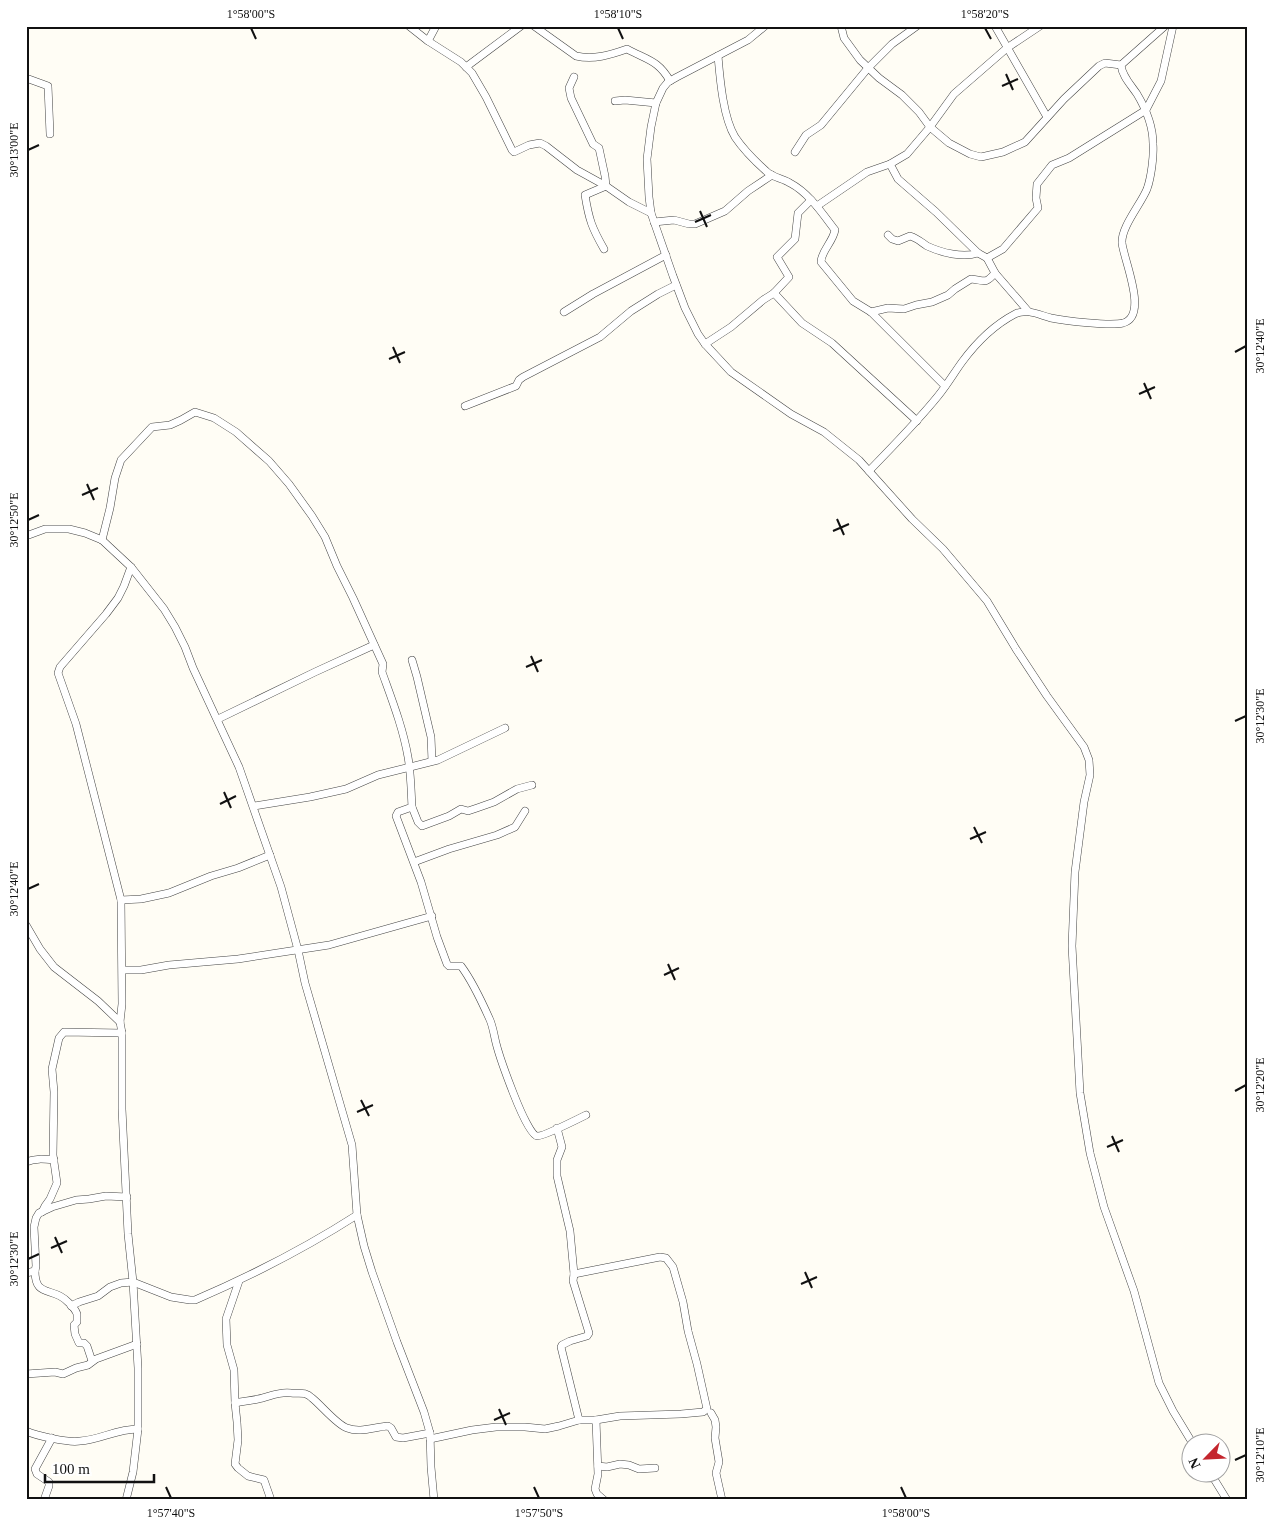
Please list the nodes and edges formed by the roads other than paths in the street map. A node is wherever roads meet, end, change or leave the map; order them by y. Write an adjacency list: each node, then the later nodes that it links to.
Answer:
1 (409, 26): 12 (street)
2 (436, 26): 12 (street)
3 (521, 26): 16 (street)
4 (534, 26): 20 (street)
5 (765, 26): 14 (street)
6 (841, 26): 17 (street)
7 (917, 26): 17 (street)
8 (995, 26): 13 (street)
9 (1040, 26): 13 (street)
10 (1166, 26): 15 (street)
11 (1173, 26): 23 (street)
12 (428, 41): 16 (street)
13 (1007, 48): 24 (street); 25 (street)
14 (718, 56): 20 (street); 29 (street)
15 (1121, 65): 23 (street); 24 (street)
16 (466, 67): 30 (street)
17 (868, 68): 25 (street); 27 (street)
18 (574, 77): 30 (street)
19 (26, 78): 26 (street)
20 (670, 81): 22 (street)
21 (615, 101): 22 (street)
22 (656, 103): 33 (street)
23 (1146, 110): 39 (street); 43 (street)
24 (1047, 117): 25 (street)
25 (930, 127): 28 (street)
26 (50, 134)
27 (795, 152)
28 (890, 164): 32 (street); 37 (street)
29 (772, 175): 31 (street); 34 (street)
30 (606, 186): 33 (street); 36 (street)
31 (811, 200): 32 (street); 42 (street)
32 (817, 206): 45 (street)
33 (651, 212): 34 (street)
34 (654, 222): 38 (street)
35 (888, 235): 37 (street)
36 (604, 249)
37 (978, 253): 39 (street)
38 (666, 255): 41 (street); 44 (street)
39 (988, 258): 40 (street)
40 (995, 273): 43 (street); 45 (street)
41 (676, 285): 46 (street); 48 (street)
42 (774, 293): 46 (street); 49 (street)
43 (1028, 311): 47 (street)
44 (564, 312)
45 (870, 312): 47 (street)
46 (705, 344): 50 (street)
47 (945, 386): 49 (street)
48 (465, 406)
49 (917, 421): 50 (street)
50 (869, 471): 95 (street)
51 (26, 536): 52 (street)
52 (102, 540): 53 (street); 54 (street)
53 (131, 567): 56 (street); 66 (street)
54 (374, 645): 56 (street); 59 (street)
55 (412, 660): 58 (street)
56 (218, 720): 61 (street)
57 (505, 728): 58 (street)
58 (432, 761): 59 (street)
59 (409, 767): 61 (street); 62 (street)
60 (532, 785): 62 (street)
61 (254, 806): 64 (street)
62 (412, 807): 65 (street)
63 (525, 811): 65 (street)
64 (270, 855): 66 (street); 69 (street)
65 (414, 862): 67 (street)
66 (121, 900): 70 (street)
67 (432, 916): 69 (street); 74 (street)
68 (26, 925): 71 (street)
69 (298, 950): 70 (street); 79 (street)
70 (123, 970): 71 (street)
71 (120, 1022): 72 (street)
72 (122, 1033): 75 (street); 77 (street)
73 (586, 1115): 74 (street)
74 (558, 1128): 82 (street)
75 (54, 1160): 76 (street); 78 (street)
76 (26, 1162)
77 (127, 1197): 78 (street); 84 (street)
78 (42, 1212): 80 (street)
79 (357, 1215): 83 (street); 96 (street)
80 (35, 1271): 81 (street); 85 (street)
81 (26, 1273)
82 (574, 1274): 91 (street); 92 (street)
83 (239, 1281): 84 (street); 89 (street)
84 (133, 1282): 85 (street); 86 (street)
85 (71, 1306): 87 (street)
86 (136, 1344): 87 (street); 93 (street)
87 (92, 1361): 88 (street)
88 (26, 1374)
89 (235, 1403): 96 (street); 103 (street)
90 (711, 1413): 106 (street)
91 (579, 1420): 92 (street); 96 (street)
92 (596, 1420): 98 (street)
93 (138, 1429): 97 (street); 102 (street)
94 (26, 1431): 97 (street)
95 (1187, 1434)
96 (430, 1436): 104 (street)
97 (52, 1438): 101 (street)
98 (598, 1466): 99 (street); 105 (street)
99 (655, 1468)
100 (1218, 1484): 107 (street)
101 (44, 1500)
102 (126, 1500)
103 (271, 1500)
104 (434, 1500)
105 (604, 1500)
106 (722, 1500)
107 (1227, 1500)

